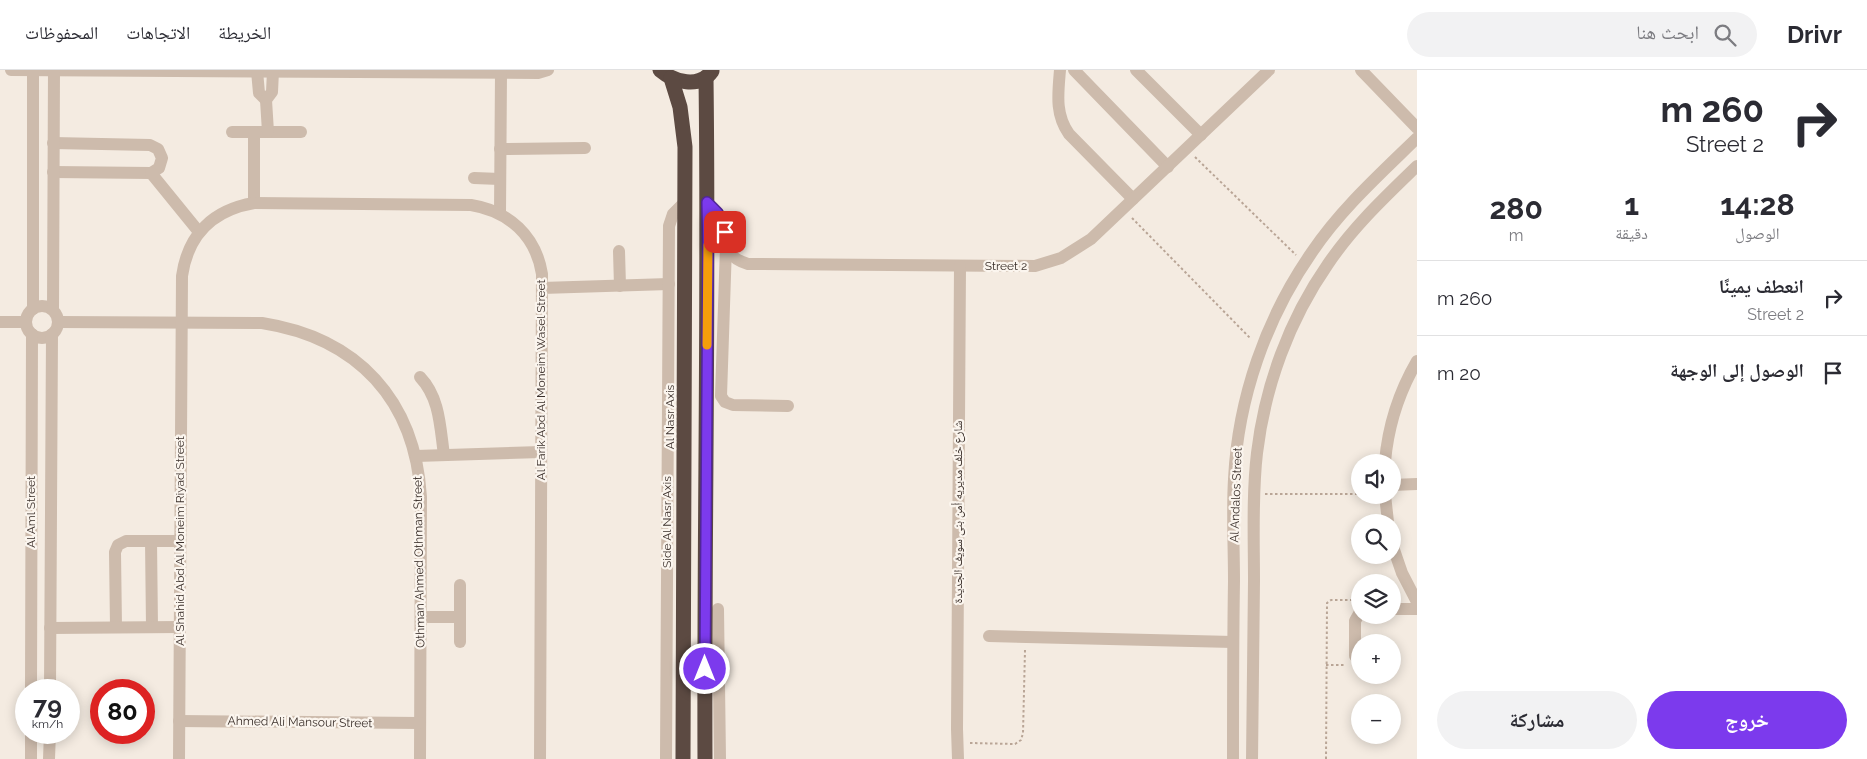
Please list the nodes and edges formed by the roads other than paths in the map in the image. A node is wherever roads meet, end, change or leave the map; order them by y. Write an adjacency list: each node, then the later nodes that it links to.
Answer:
1 (11, 70): 2 (street)
2 (33, 70): 3 (street); 46 (street)
3 (54, 70): 11 (street); 25 (street)
4 (548, 70): 12 (street)
5 (1060, 70): 34 (street)
6 (1074, 70): 29 (street)
7 (1136, 70): 23 (street)
8 (1269, 70): 23 (street, Street 2)
9 (1361, 70): 18 (street)
10 (273, 71): 11 (street); 12 (street); 15 (street)
11 (257, 72): 15 (street)
12 (501, 73): 27 (street)
13 (712, 73): 14 (highway); 17 (highway)
14 (665, 74): 16 (highway, Al Nasr Axis)
15 (266, 100): 21 (street)
16 (682, 117): 17 (highway); 35 (highway, Al Nasr Axis)
17 (706, 118): 36 (highway)
18 (1417, 128)
19 (232, 132): 20 (street)
20 (254, 132): 21 (street); 37 (street)
21 (268, 132): 22 (street)
22 (302, 132)
23 (1201, 135): 29 (street, Street 2)
24 (1417, 138): 79 (street, Al Andalos Street)
25 (53, 143): 30 (street); 31 (street)
26 (584, 148): 27 (street)
27 (500, 149): 33 (street)
28 (1417, 166): 97 (street, Al Andalos Street)
29 (1168, 167): 34 (street, Street 2)
30 (53, 172): 31 (street); 47 (street)
31 (151, 173): 39 (street)
32 (474, 178): 33 (street)
33 (500, 179): 38 (street)
34 (1133, 199): 42 (street, Street 2)
35 (686, 201): 43 (street, Side Al Nasr Axis); 65 (highway, Al Nasr Axis)
36 (707, 202): 40 (street); 66 (highway)
37 (254, 203): 38 (street, Al Farik Abd Al Moneim Wasel Street); 39 (street, Al Farik Abd Al Moneim Wasel Street)
38 (500, 214): 45 (street, Al Farik Abd Al Moneim Wasel Street)
39 (199, 232): 49 (street, Al Farik Abd Al Moneim Wasel Street)
40 (726, 246): 42 (street, Street 2); 54 (street)
41 (619, 251): 44 (street)
42 (960, 266): 95 (street, شارع خلف مديريه أمن بنى سويف الجديدة)
43 (669, 284): 44 (street); 91 (street, Side Al Nasr Axis)
44 (620, 286): 45 (street)
45 (542, 288): 55 (street, Al Farik Abd Al Moneim Wasel Street)
46 (33, 309): 47 (street); 50 (street)
47 (55, 316): 49 (street, Othman Ahmed Othman Street); 51 (street)
48 (0, 322): 50 (street)
49 (181, 323): 58 (street, Othman Ahmed Othman Street); 62 (street, Al Shahid Abd Al Moneim Riyad Street)
50 (29, 328): 51 (street); 80 (street, Al Aml Street)
51 (52, 334): 75 (street, Al Aml Street)
52 (1417, 360): 56 (street)
53 (420, 377): 57 (street)
54 (788, 406)
55 (541, 452): 57 (street); 90 (street, Al Farik Abd Al Moneim Wasel Street)
56 (1386, 454)
57 (444, 455): 58 (street)
58 (416, 456): 71 (street, Othman Ahmed Othman Street)
59 (1401, 484): 60 (street)
60 (1417, 484)
61 (151, 541): 62 (street); 73 (street); 76 (street)
62 (180, 541): 74 (street, Al Shahid Abd Al Moneim Riyad Street)
63 (1399, 564): 67 (street)
64 (460, 585): 72 (street)
65 (683, 596): 66 (highway); 92 (highway, Al Nasr Axis)
66 (704, 596): 93 (highway)
67 (1417, 602)
68 (718, 609): 94 (street)
69 (1401, 609): 70 (street)
70 (1417, 609)
71 (420, 617): 72 (street); 83 (street, Othman Ahmed Othman Street)
72 (460, 617): 78 (street)
73 (152, 627): 74 (street); 76 (street)
74 (180, 627): 82 (street, Al Shahid Abd Al Moneim Riyad Street)
75 (50, 628): 76 (street); 81 (street, Al Aml Street)
76 (116, 628)
77 (989, 636): 79 (street)
78 (460, 642)
79 (1233, 642): 96 (street, Al Andalos Street)
80 (31, 679)
81 (50, 679)
82 (179, 721): 83 (street, Ahmed Ali Mansour Street); 88 (street, Al Shahid Abd Al Moneim Riyad Street)
83 (420, 723): 89 (street, Othman Ahmed Othman Street)
84 (31, 744): 86 (street)
85 (50, 744): 87 (street)
86 (31, 759)
87 (50, 759)
88 (179, 759)
89 (420, 759)
90 (540, 759)
91 (666, 759)
92 (683, 759)
93 (705, 759)
94 (720, 759)
95 (958, 759)
96 (1233, 759)
97 (1252, 759)

